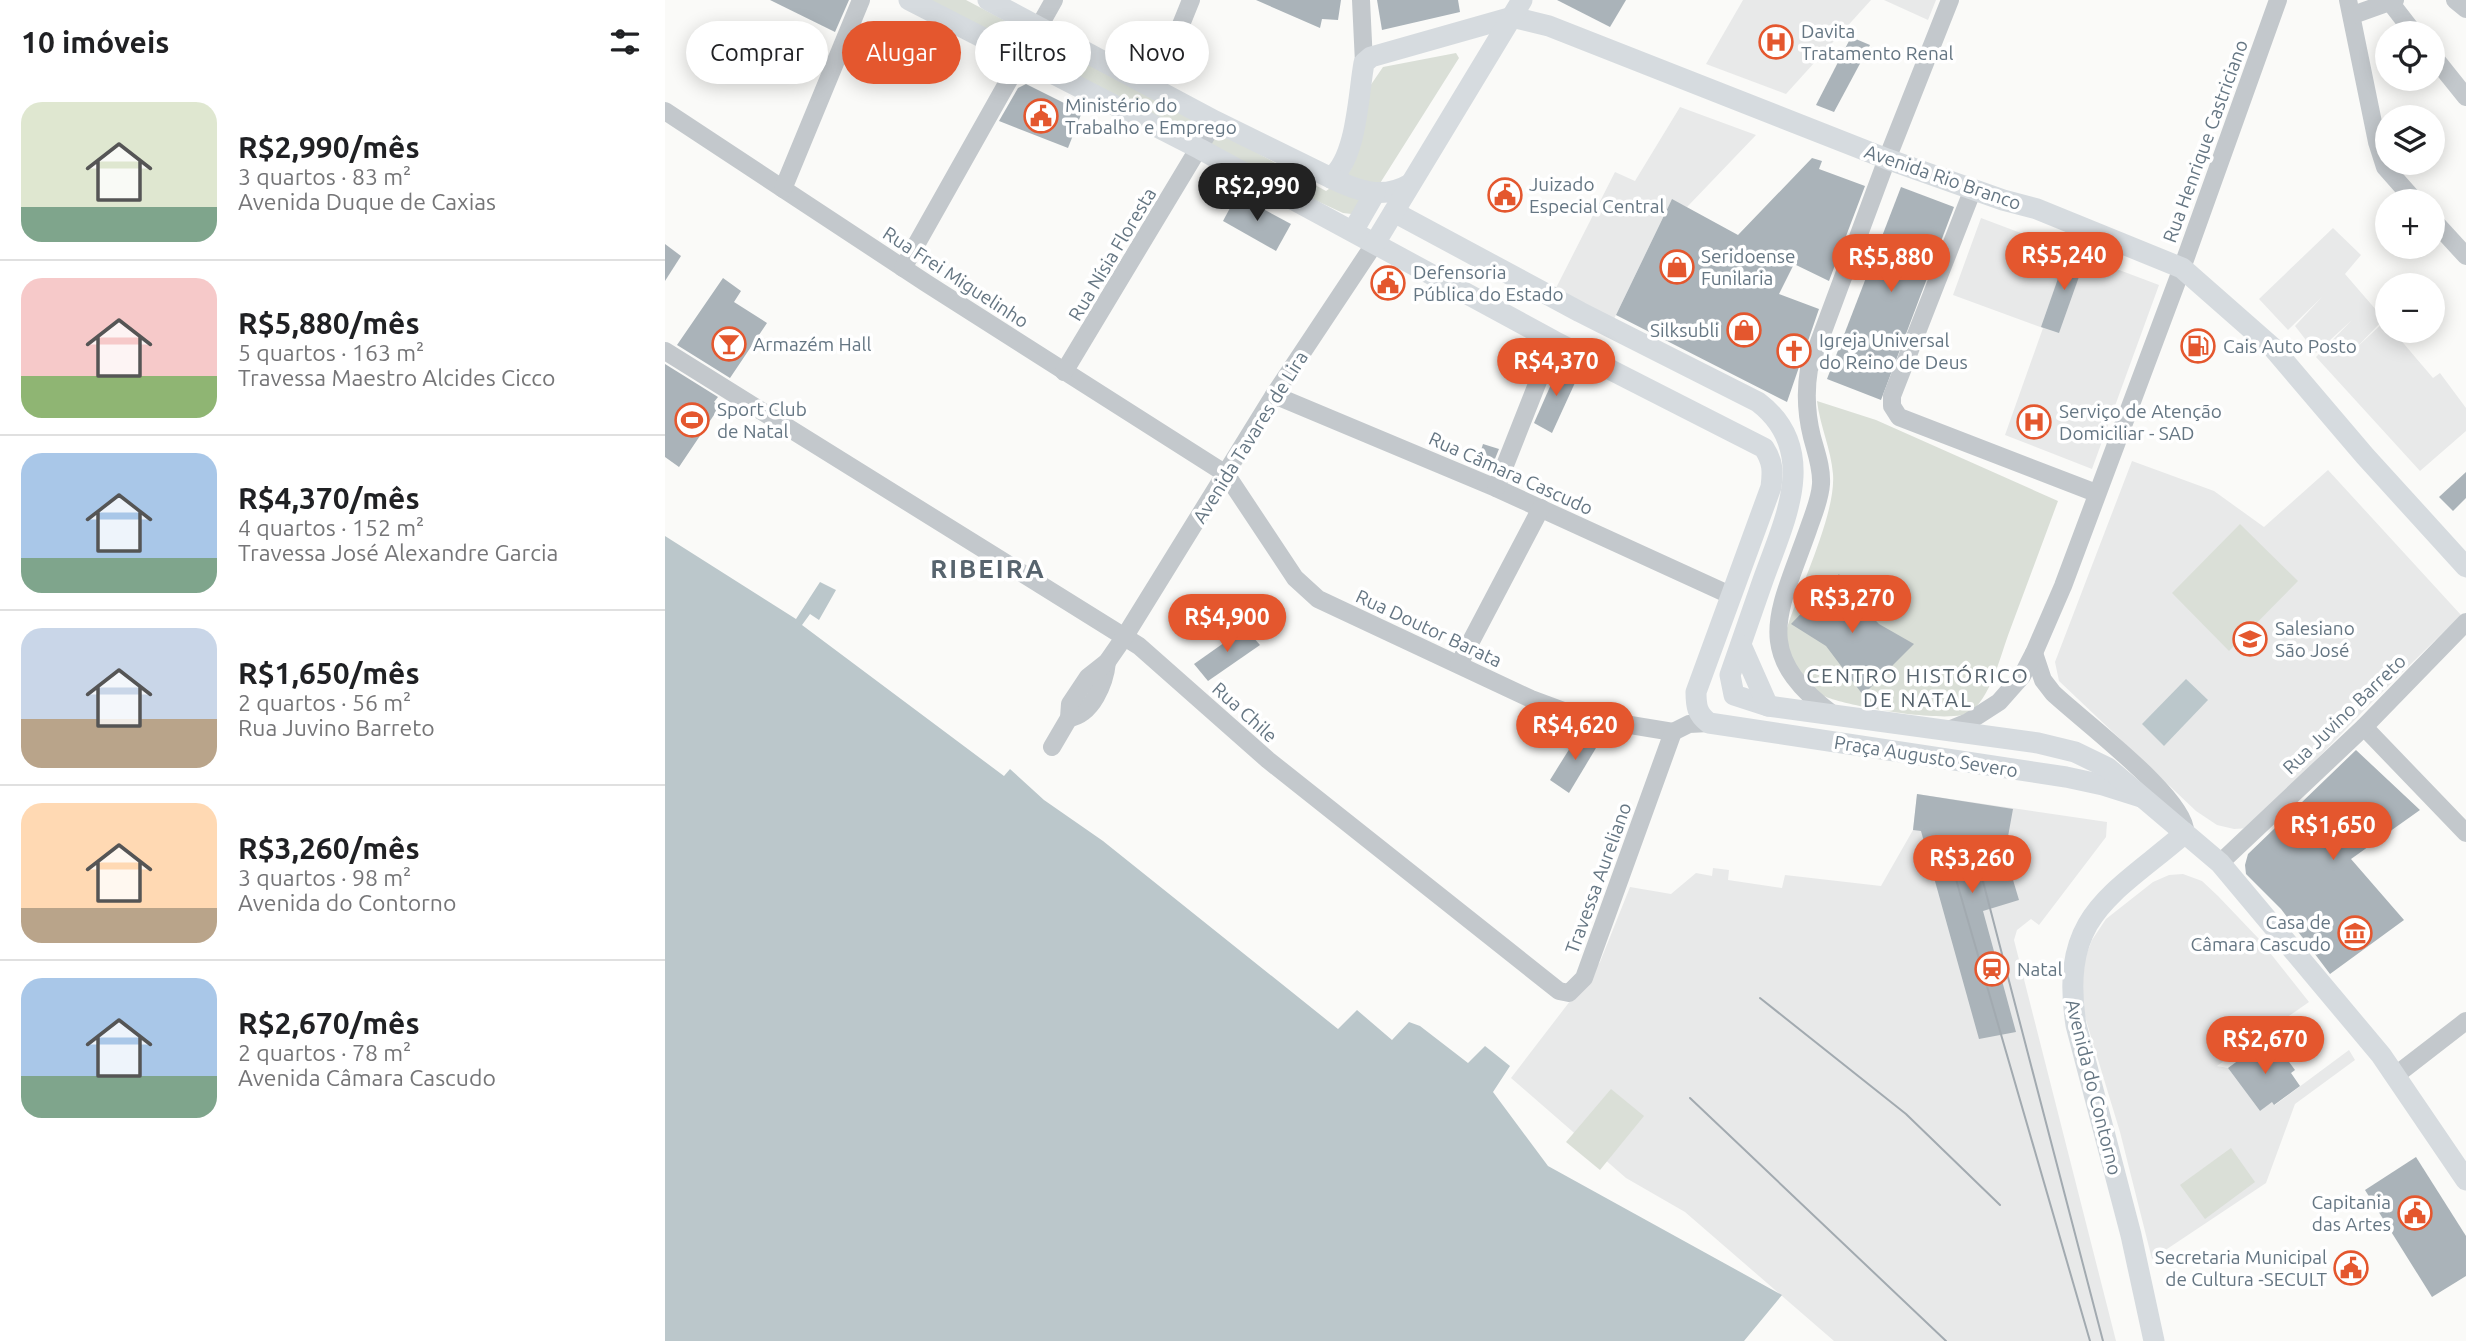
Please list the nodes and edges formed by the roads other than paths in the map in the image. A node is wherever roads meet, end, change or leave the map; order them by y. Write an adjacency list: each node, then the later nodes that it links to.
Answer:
1 (862, 0): 31 (street)
2 (909, 0): 17 (main road)
3 (988, 0): 14 (main road)
4 (1054, 0): 15 (street)
5 (1191, 0): 23 (street)
6 (1361, 0): 19 (street)
7 (1950, 0): 28 (street)
8 (2278, 0): 41 (street, Rua Henrique Castriciano)
9 (2455, 0): 13 (street)
10 (2392, 1): 11 (street); 16 (street)
11 (2350, 7): 33 (street)
12 (1517, 9): 19 (main road); 28 (main road, Avenida Rio Branco); 30 (main road, Avenida Tavares de Lira)
13 (2466, 9)
14 (1028, 21)
15 (1041, 21)
16 (2406, 21)
17 (975, 34)
18 (1091, 55): 23 (main road)
19 (1364, 63): 29 (main road)
20 (2445, 71): 24 (street)
21 (1006, 84): 40 (street)
22 (1071, 84): 27 (main road)
23 (1155, 89): 26 (main road)
24 (2466, 97)
25 (665, 111): 31 (street, Rua Frei Miguelinho)
26 (1215, 121): 27 (street, Rua Nísia Floresta); 29 (main road)
27 (1200, 149): 36 (main road); 44 (street, Rua Nísia Floresta)
28 (1887, 159): 32 (main road, Avenida Rio Branco); 56 (street, Praça Augusto Severo)
29 (1335, 174): 34 (main road)
30 (1410, 184): 34 (main road); 35 (main road, Avenida Tavares de Lira)
31 (783, 189): 40 (street, Rua Frei Miguelinho)
32 (1973, 189): 41 (main road, Avenida Rio Branco); 48 (street)
33 (2404, 189)
34 (1375, 193): 36 (main road)
35 (1394, 212): 38 (main road, Avenida Tavares de Lira); 56 (main road, Praça Augusto Severo)
36 (1353, 231): 38 (main road)
37 (2445, 233): 39 (street)
38 (1375, 243): 42 (main road); 45 (street, Avenida Tavares de Lira)
39 (2466, 256)
40 (903, 268): 44 (street, Rua Frei Miguelinho)
41 (2182, 268): 48 (street, Rua Henrique Castriciano); 50 (main road, Avenida Rio Branco)
42 (1554, 341): 47 (street); 51 (main road)
43 (665, 351): 53 (street, Rua Chile)
44 (1065, 372): 46 (street, Rua Frei Miguelinho)
45 (1274, 395): 46 (street, Avenida Tavares de Lira); 47 (street, Rua Câmara Cascudo)
46 (1226, 474): 53 (street, Avenida Tavares de Lira); 55 (street, Rua Doutor Barata)
47 (1496, 488): 49 (street, Rua Câmara Cascudo)
48 (2096, 493): 54 (street, Rua Henrique Castriciano)
49 (1541, 508): 51 (street, Rua Câmara Cascudo); 55 (street)
50 (2466, 567)
51 (1730, 595): 57 (main road)
52 (2466, 622): 58 (street, Rua Juvino Barreto)
53 (1125, 636): 61 (street, Avenida Tavares de Lira); 66 (street, Rua Chile)
54 (2034, 653): 59 (street, Rua Henrique Castriciano); 63 (street)
55 (1458, 664): 60 (street, Rua Doutor Barata)
56 (1835, 716): 59 (main road, Praça Augusto Severo)
57 (1709, 723): 60 (street, Praça Augusto Severo); 62 (main road, Praça Augusto Severo)
58 (2364, 727): 64 (street); 65 (street, Rua Juvino Barreto)
59 (1946, 731): 62 (main road, Praça Augusto Severo)
60 (1673, 732): 66 (street, Travessa Aureliano)
61 (1052, 747)
62 (2141, 797): 63 (main road, Praça Augusto Severo)
63 (2185, 833): 65 (main road, Praça Augusto Severo); 70 (main road, Avenida do Contorno)
64 (2466, 833)
65 (2220, 863): 68 (main road, Praça Augusto Severo)
66 (1569, 993)
67 (2466, 1021): 68 (street)
68 (2396, 1075): 69 (main road, Praça Augusto Severo)
69 (2466, 1180)
70 (2154, 1341)

